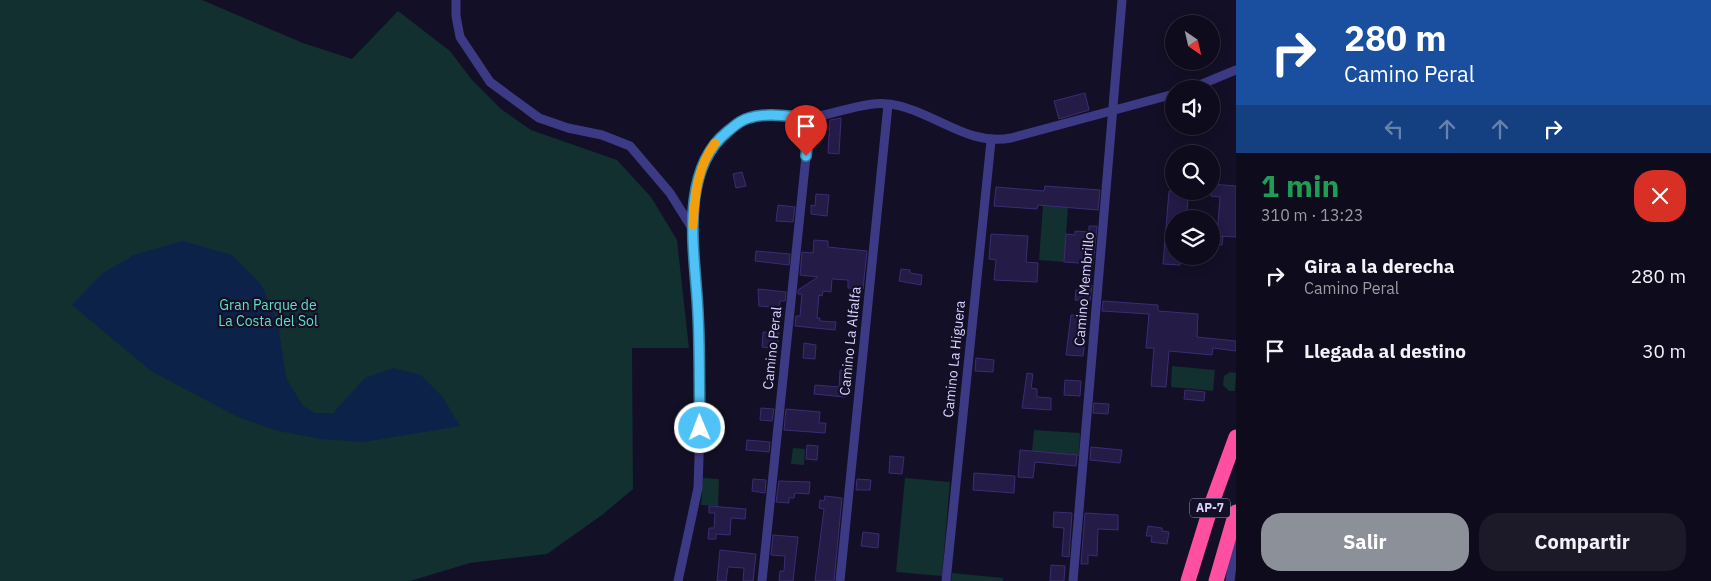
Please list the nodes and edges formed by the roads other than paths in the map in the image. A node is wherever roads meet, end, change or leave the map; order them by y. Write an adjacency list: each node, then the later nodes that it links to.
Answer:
1 (456, 0): 10 (street)
2 (1122, 0): 7 (street, Camino Membrillo)
3 (1236, 70): 4 (street)
4 (1212, 80)
5 (1165, 96): 7 (street)
6 (888, 104): 8 (street); 9 (street); 16 (street, Camino La Alfalfa)
7 (1114, 110): 9 (street); 18 (street, Camino Membrillo)
8 (810, 118): 10 (street); 15 (street, Camino Peral)
9 (991, 140): 17 (street, Camino La Higuera)
10 (692, 228): 14 (street)
11 (1236, 437): 19 (highway, AP-7)
12 (1236, 512): 20 (highway, AP-7)
13 (1236, 533): 21 (street)
14 (678, 581)
15 (762, 581)
16 (840, 581)
17 (946, 581)
18 (1073, 581)
19 (1188, 581)
20 (1216, 581)
21 (1230, 581)

